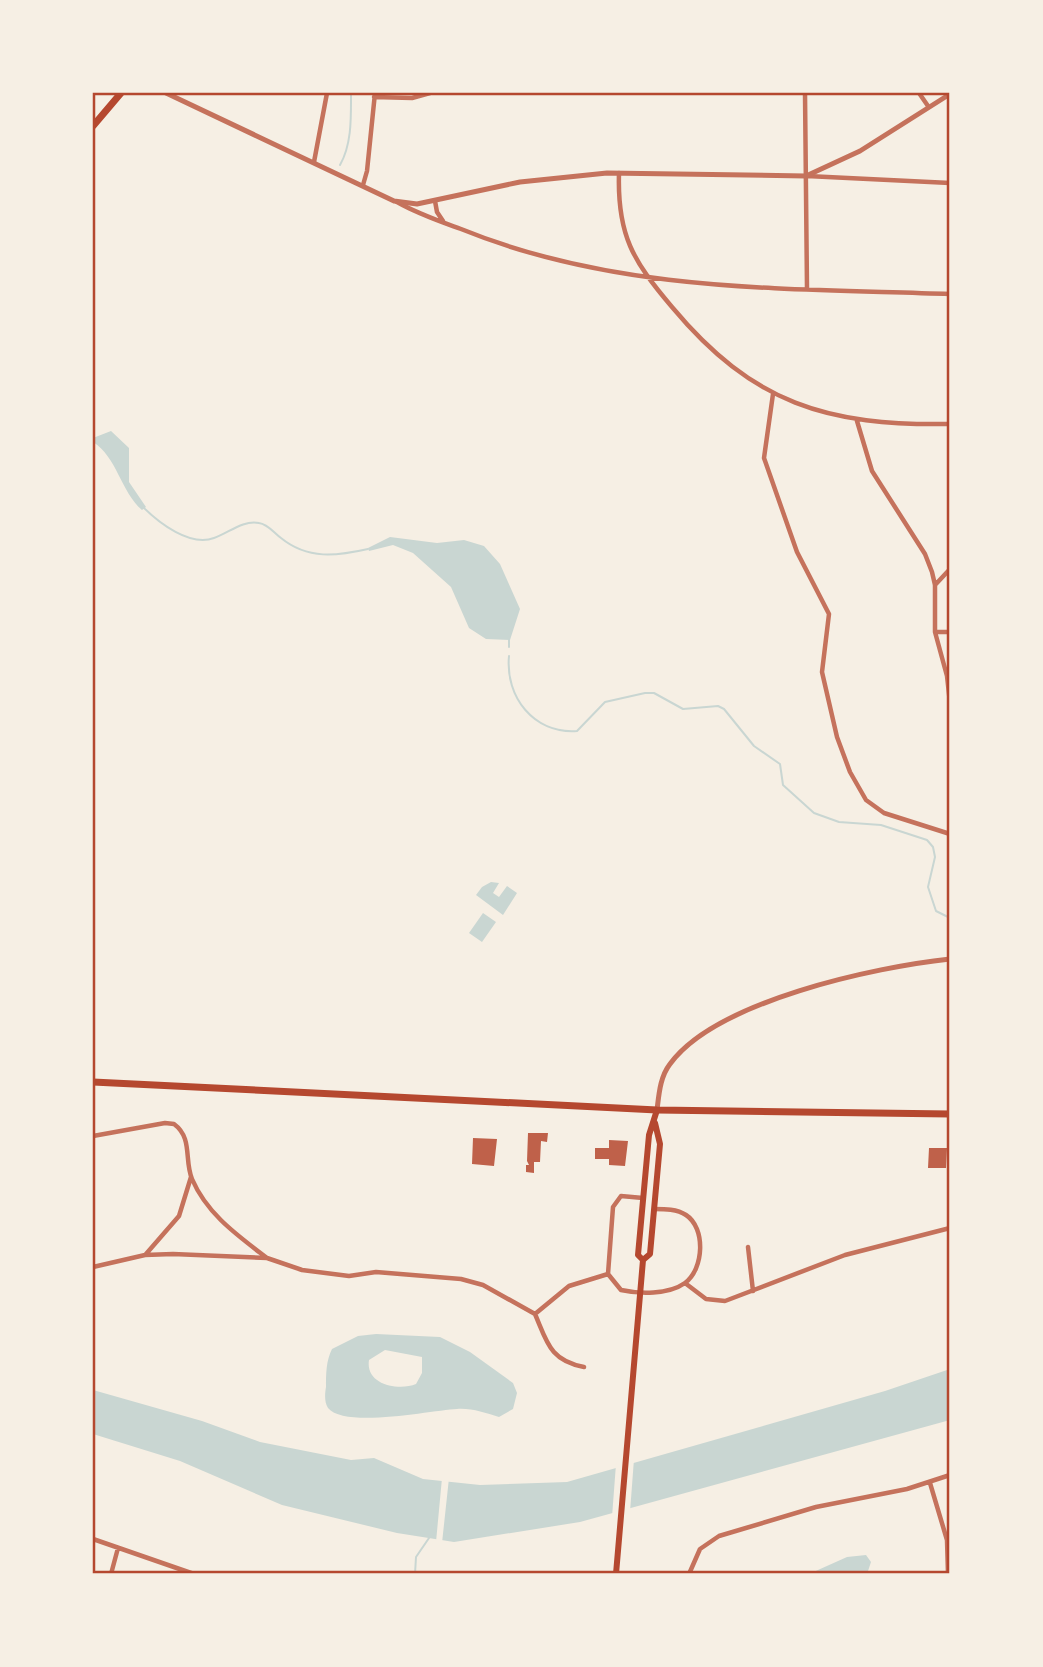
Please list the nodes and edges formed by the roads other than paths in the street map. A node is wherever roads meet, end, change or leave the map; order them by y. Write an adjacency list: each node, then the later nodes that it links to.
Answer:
1 (121, 93): 10 (main road)
2 (166, 93): 11 (street)
3 (327, 93): 11 (street)
4 (430, 93): 8 (street)
5 (805, 93): 13 (street)
6 (919, 93): 9 (street)
7 (950, 94): 9 (street)
8 (374, 95): 15 (street)
9 (928, 106): 13 (street)
10 (93, 126)
11 (314, 162): 15 (street)
12 (619, 173): 13 (street); 17 (street); 19 (street)
13 (806, 176): 14 (street); 20 (street)
14 (950, 183)
15 (363, 185): 16 (street)
16 (394, 201): 17 (street); 18 (street)
17 (435, 201): 18 (street)
18 (446, 223): 19 (street)
19 (648, 279): 20 (street); 22 (street)
20 (807, 289): 21 (street)
21 (950, 294)
22 (773, 394): 23 (street); 30 (street)
23 (857, 421): 24 (street); 26 (street)
24 (950, 424)
25 (950, 569): 26 (street)
26 (935, 585): 27 (street)
27 (934, 632): 28 (street); 29 (street)
28 (950, 632)
29 (950, 703)
30 (950, 834)
31 (950, 960): 33 (street)
32 (93, 1082): 33 (main road)
33 (657, 1110): 34 (main road); 35 (main road)
34 (950, 1114)
35 (654, 1123): 38 (main road); 39 (main road)
36 (93, 1136): 37 (street)
37 (191, 1177): 42 (street); 43 (street)
38 (643, 1198): 44 (main road); 46 (street)
39 (654, 1209): 44 (main road); 47 (street)
40 (950, 1228): 48 (street)
41 (748, 1247): 48 (street)
42 (145, 1255): 43 (street); 45 (street)
43 (267, 1258): 49 (street)
44 (643, 1261): 55 (main road)
45 (93, 1267)
46 (608, 1274): 47 (street); 49 (street)
47 (685, 1283): 48 (street)
48 (753, 1291)
49 (535, 1314): 50 (street)
50 (584, 1367)
51 (950, 1475): 52 (street)
52 (930, 1483): 58 (street); 59 (street)
53 (93, 1539): 54 (street)
54 (118, 1548): 56 (street); 57 (street)
55 (617, 1571)
56 (111, 1574)
57 (194, 1574)
58 (689, 1574)
59 (948, 1574)

